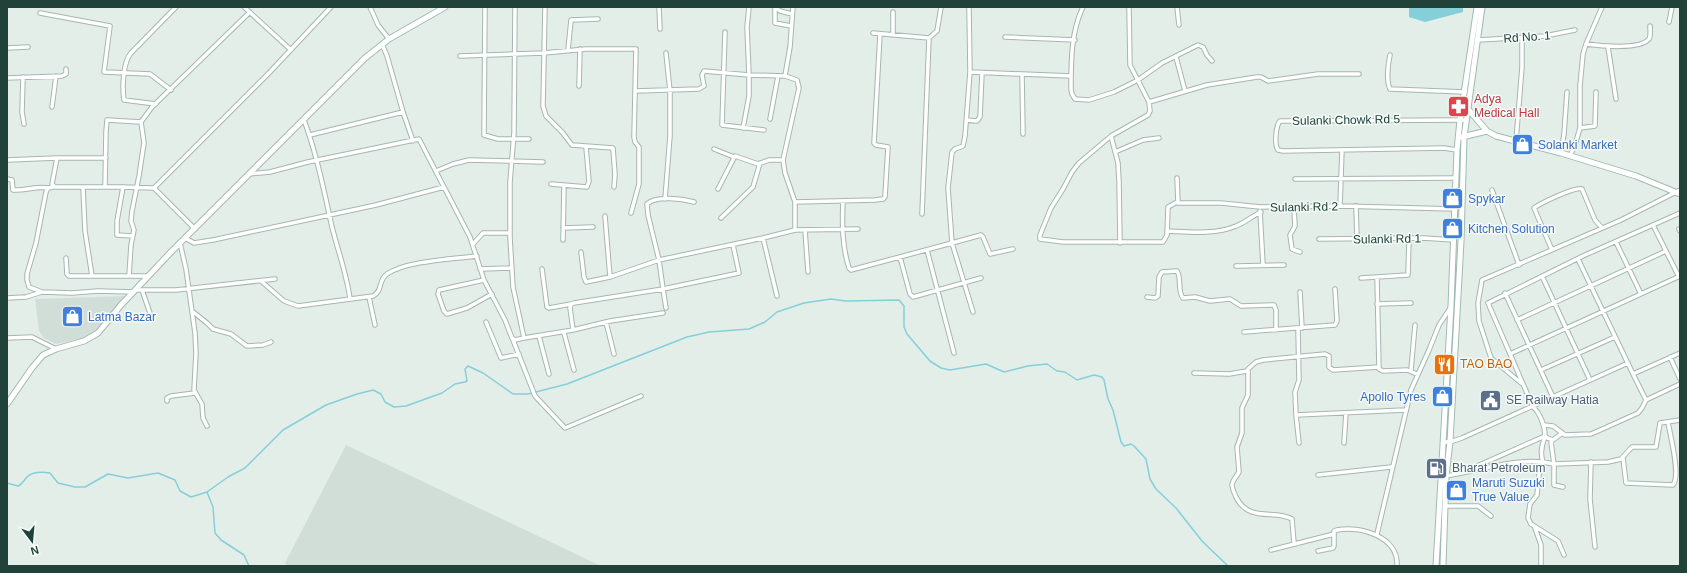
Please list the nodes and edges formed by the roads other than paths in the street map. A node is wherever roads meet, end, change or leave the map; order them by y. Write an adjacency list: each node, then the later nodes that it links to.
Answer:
1 (176, 7): 60 (street)
2 (244, 7): 22 (street)
3 (330, 7): 49 (street)
4 (370, 7): 40 (street)
5 (445, 7): 40 (main road)
6 (485, 7): 54 (street)
7 (515, 7): 53 (street)
8 (545, 7): 51 (street)
9 (659, 7): 31 (street)
10 (749, 7): 66 (street)
11 (775, 7): 25 (street); 29 (street)
12 (793, 7): 25 (street)
13 (941, 7): 38 (street)
14 (969, 7): 61 (street)
15 (1083, 7): 41 (street)
16 (1129, 7): 73 (street)
17 (1177, 7): 28 (street)
18 (1477, 7): 79 (main road)
19 (1482, 7): 42 (main road)
20 (1602, 7): 44 (street)
21 (1672, 7): 27 (street)
22 (250, 12): 49 (street); 75 (street)
23 (893, 12): 36 (street)
24 (40, 13): 60 (street)
25 (792, 14): 29 (street)
26 (598, 20): 50 (street)
27 (1669, 22)
28 (1179, 24)
29 (791, 26): 69 (street)
30 (1650, 26): 46 (street)
31 (660, 29)
32 (1575, 30): 39 (street, Rd No. 1)
33 (725, 32): 62 (street)
34 (873, 33): 35 (street)
35 (880, 34): 36 (street); 145 (street)
36 (893, 35): 38 (street)
37 (1005, 37): 41 (street)
38 (929, 38): 158 (street)
39 (1522, 38): 42 (street, Rd No. 1); 106 (street)
40 (389, 39): 43 (main road)
41 (1075, 40): 70 (street)
42 (1478, 40): 79 (main road)
43 (382, 44): 87 (street); 89 (main road)
44 (1586, 44): 46 (street); 95 (street)
45 (28, 47): 47 (street)
46 (1608, 47): 82 (street)
47 (7, 48)
48 (580, 49): 50 (street); 74 (street); 76 (street)
49 (291, 50): 140 (street)
50 (568, 50): 51 (street)
51 (544, 52): 53 (street); 107 (street)
52 (666, 53): 77 (street)
53 (515, 54): 54 (street); 103 (street)
54 (485, 55): 56 (street); 103 (street)
55 (1390, 55): 79 (street)
56 (460, 56)
57 (1176, 57): 58 (street); 73 (street); 78 (street)
58 (1212, 61)
59 (66, 69): 67 (street)
60 (125, 72): 75 (street); 84 (street)
61 (970, 72): 63 (street); 90 (street)
62 (724, 73): 66 (street); 77 (street); 94 (street)
63 (982, 73): 64 (street); 90 (street)
64 (1022, 74): 70 (street); 98 (street)
65 (1359, 74): 78 (street)
66 (749, 75): 68 (street); 94 (street)
67 (56, 76): 71 (street); 85 (street)
68 (778, 76): 69 (street); 88 (street)
69 (785, 76): 118 (street)
70 (1071, 76): 73 (street)
71 (23, 77): 72 (street); 93 (street)
72 (7, 78)
73 (1138, 80): 83 (street)
74 (579, 86)
75 (171, 90): 84 (street)
76 (635, 91): 77 (street); 155 (street)
77 (670, 91): 144 (street)
78 (1185, 91): 83 (street)
79 (1466, 92): 86 (main road)
80 (1567, 92): 112 (street)
81 (1596, 92): 95 (street)
82 (1616, 99)
83 (1149, 102): 100 (street)
84 (156, 104): 92 (street)
85 (52, 107)
86 (1464, 107): 91 (main road); 97 (main road)
87 (402, 112): 99 (street); 105 (street)
88 (770, 119)
89 (304, 120): 99 (street); 124 (main road)
90 (966, 120): 182 (street)
91 (1462, 120): 101 (main road); 109 (street, Sulanki Chowk Rd 5)
92 (141, 122): 116 (street); 135 (street)
93 (24, 124)
94 (743, 128): 96 (street)
95 (1580, 128): 114 (street)
96 (764, 130)
97 (1487, 132): 101 (main road); 106 (main road)
98 (1023, 134)
99 (310, 135): 119 (street)
100 (1110, 136): 111 (street); 183 (street)
101 (1461, 137): 110 (main road); 306 (main road)
102 (1159, 138): 111 (street)
103 (514, 139): 104 (street); 120 (street)
104 (529, 139)
105 (413, 141): 119 (street); 123 (street)
106 (1516, 141): 112 (main road)
107 (586, 147): 131 (street); 137 (street)
108 (714, 149): 113 (street)
109 (1342, 150): 110 (street); 129 (street)
110 (1458, 150): 126 (main road)
111 (1115, 152): 183 (street)
112 (1561, 153): 114 (main road)
113 (734, 156): 122 (street); 141 (street)
114 (1570, 156): 143 (main road)
115 (58, 158): 116 (street); 117 (street); 132 (street)
116 (106, 158): 133 (street)
117 (7, 160)
118 (783, 160): 122 (street); 147 (street)
119 (316, 161): 124 (street); 157 (street)
120 (512, 162): 121 (street); 123 (street); 171 (street)
121 (543, 162)
122 (760, 163): 160 (street)
123 (436, 171): 136 (street)
124 (250, 174): 165 (main road)
125 (1177, 178): 148 (street)
126 (1456, 178): 129 (street); 153 (main road)
127 (7, 179): 138 (street)
128 (1295, 179): 129 (street)
129 (1341, 179): 149 (street)
130 (551, 184): 131 (street)
131 (564, 185): 163 (street)
132 (53, 186): 138 (street); 139 (street)
133 (105, 186): 134 (street); 139 (street)
134 (123, 187): 135 (street); 172 (street)
135 (136, 187): 140 (street); 172 (street)
136 (444, 187): 157 (street); 184 (street)
137 (614, 187)
138 (48, 188): 226 (street)
139 (83, 188): 206 (street)
140 (154, 188): 165 (street)
141 (718, 189)
142 (1492, 190): 198 (street)
143 (1678, 192): 164 (street)
144 (665, 198): 146 (street); 196 (street)
145 (843, 201): 147 (street); 166 (street)
146 (694, 202)
147 (795, 202): 168 (street)
148 (1177, 202): 152 (street, Sulanki Rd 2); 170 (street)
149 (1340, 206): 150 (street, Sulanki Rd 2); 151 (street, Sulanki Rd 2)
150 (1356, 206): 153 (street, Sulanki Rd 2); 178 (street)
151 (1294, 207): 152 (street, Sulanki Rd 2); 191 (street)
152 (1260, 208): 154 (street)
153 (1456, 209): 179 (main road)
154 (1260, 212): 170 (street); 200 (street)
155 (630, 213)
156 (1680, 213): 161 (street)
157 (329, 214): 173 (street); 235 (street)
158 (922, 214)
159 (605, 216): 211 (street)
160 (722, 218)
161 (1652, 224): 180 (street); 189 (street)
162 (592, 227): 163 (street)
163 (563, 228): 177 (street)
164 (1602, 228): 188 (street); 188 (street)
165 (195, 229): 173 (main road)
166 (842, 229): 167 (street); 169 (street); 194 (street)
167 (858, 229)
168 (795, 230): 169 (street); 174 (street)
169 (805, 230): 205 (street)
170 (1167, 231): 183 (street)
171 (510, 233): 184 (street); 201 (street)
172 (133, 236): 207 (street)
173 (185, 238): 181 (main road)
174 (763, 238): 185 (street); 231 (street)
175 (1319, 239): 178 (street, Sulanki Rd 1)
176 (1409, 239): 178 (street, Sulanki Rd 1); 179 (street, Sulanki Rd 1); 212 (street)
177 (563, 240)
178 (1356, 240)
179 (1454, 240): 240 (main road)
180 (1616, 242): 195 (street); 202 (street)
181 (180, 243): 208 (main road); 220 (street)
182 (952, 243): 186 (street); 187 (street); 218 (street)
183 (1120, 243)
184 (473, 244): 192 (street)
185 (733, 245): 196 (street); 221 (street)
186 (1013, 249)
187 (927, 250): 194 (street); 224 (street)
188 (1552, 250): 198 (street)
189 (1666, 251): 202 (street); 210 (street)
190 (581, 252): 211 (street)
191 (1300, 252)
192 (477, 256): 203 (street); 232 (street)
193 (66, 258): 206 (street)
194 (900, 258): 224 (street)
195 (1578, 259): 209 (street); 219 (street)
196 (659, 260): 211 (street); 221 (street)
197 (1284, 265): 200 (street)
198 (1520, 265): 286 (street)
199 (1236, 266): 200 (street)
200 (1263, 266)
201 (511, 268): 203 (street); 261 (street)
202 (1628, 268): 219 (street); 230 (street)
203 (480, 269): 216 (street)
204 (542, 269): 238 (street)
205 (808, 272)
206 (92, 276): 207 (street)
207 (129, 276): 208 (street)
208 (149, 276): 225 (main road)
209 (1542, 276): 229 (street); 236 (street)
210 (1679, 276): 230 (street)
211 (610, 277)
212 (1377, 277): 214 (street); 239 (street)
213 (981, 278): 218 (street)
214 (1361, 278)
215 (275, 279): 217 (street)
216 (484, 280): 228 (street); 228 (street)
217 (260, 281): 220 (street); 235 (street)
218 (964, 283): 224 (street); 244 (street)
219 (1591, 285): 236 (street); 243 (street)
220 (189, 289): 223 (street); 242 (street)
221 (663, 289): 238 (street); 241 (street)
222 (1335, 289): 252 (street)
223 (142, 290): 225 (street); 246 (street)
224 (938, 290): 267 (street)
225 (135, 291): 226 (street); 265 (main road)
226 (42, 292): 234 (street)
227 (1300, 292): 252 (street)
228 (492, 294): 262 (street)
229 (1505, 294): 247 (street); 270 (street)
230 (1641, 294): 243 (street)
231 (777, 296)
232 (369, 297): 235 (street); 250 (street)
233 (1146, 297): 255 (street)
234 (7, 298)
235 (350, 299)
236 (1554, 302): 247 (street); 253 (street)
237 (1411, 303): 239 (street)
238 (571, 304): 254 (street)
239 (1377, 304): 275 (street)
240 (1451, 306): 282 (street); 305 (main road)
241 (666, 308)
242 (192, 311): 263 (street); 288 (street)
243 (1604, 311): 253 (street); 259 (street)
244 (973, 312)
245 (663, 313): 249 (street)
246 (151, 316)
247 (1517, 320): 264 (street)
248 (486, 322): 268 (street)
249 (606, 322): 254 (street); 269 (street)
250 (375, 325)
251 (1416, 325): 277 (street)
252 (1300, 328): 255 (street); 272 (street)
253 (1566, 328): 264 (street); 271 (street)
254 (574, 330): 257 (street)
255 (1276, 330): 256 (street)
256 (1244, 332)
257 (564, 333): 258 (street); 276 (street)
258 (539, 336): 261 (street); 281 (street)
259 (1615, 337): 271 (street); 274 (street)
260 (7, 338): 265 (street)
261 (524, 338): 262 (street)
262 (514, 340): 268 (street)
263 (271, 342)
264 (1528, 345): 270 (street); 278 (street)
265 (56, 349): 293 (main road)
266 (1680, 352): 273 (street)
267 (954, 353)
268 (519, 354): 289 (street)
269 (614, 354)
270 (1510, 354): 286 (street)
271 (1578, 354): 278 (street); 285 (street)
272 (1297, 357): 275 (street); 279 (street); 297 (street)
273 (1670, 357): 283 (street); 284 (street)
274 (1628, 363): 283 (street); 285 (street)
275 (1379, 367): 277 (street)
276 (574, 370)
277 (1411, 370): 282 (street)
278 (1541, 370): 290 (street)
279 (1247, 371): 280 (street); 323 (street)
280 (1194, 373)
281 (549, 374)
282 (1418, 374): 295 (street)
283 (1633, 374): 291 (street)
284 (1680, 379)
285 (1590, 380): 290 (street)
286 (1523, 384): 294 (street)
287 (1680, 384): 291 (street)
288 (195, 393): 292 (street); 301 (street)
289 (641, 396)
290 (1554, 397): 294 (street)
291 (1646, 400): 302 (street)
292 (167, 401)
293 (7, 404)
294 (1533, 406): 300 (street); 306 (street)
295 (1406, 410): 296 (street); 314 (street)
296 (1346, 413): 297 (street); 308 (street)
297 (1296, 415): 307 (street)
298 (1680, 420): 299 (street)
299 (1668, 422): 309 (street); 309 (street)
300 (1544, 425): 302 (street); 303 (street)
301 (207, 426)
302 (1562, 434): 304 (street)
303 (1545, 436): 304 (street); 310 (street); 313 (street)
304 (1553, 440): 312 (street)
305 (1443, 442): 306 (street); 329 (main road)
306 (1450, 442): 316 (main road)
307 (1299, 443)
308 (1344, 443)
309 (1623, 458): 311 (street)
310 (1544, 462): 312 (street); 316 (street); 320 (street)
311 (1591, 462): 312 (street); 324 (street)
312 (1554, 464): 317 (street)
313 (1477, 466)
314 (1391, 467): 315 (street); 322 (street)
315 (1318, 475)
316 (1446, 476): 318 (main road)
317 (1563, 487)
318 (1445, 506): 319 (street); 330 (main road)
319 (1491, 516)
320 (1535, 527): 327 (street); 331 (street)
321 (1334, 534): 322 (street); 323 (street); 326 (street)
322 (1377, 534): 328 (street)
323 (1294, 543): 325 (street)
324 (1595, 547)
325 (1270, 550)
326 (1318, 551)
327 (1564, 555)
328 (1397, 566)
329 (1436, 566)
330 (1443, 566)
331 (1541, 566)

